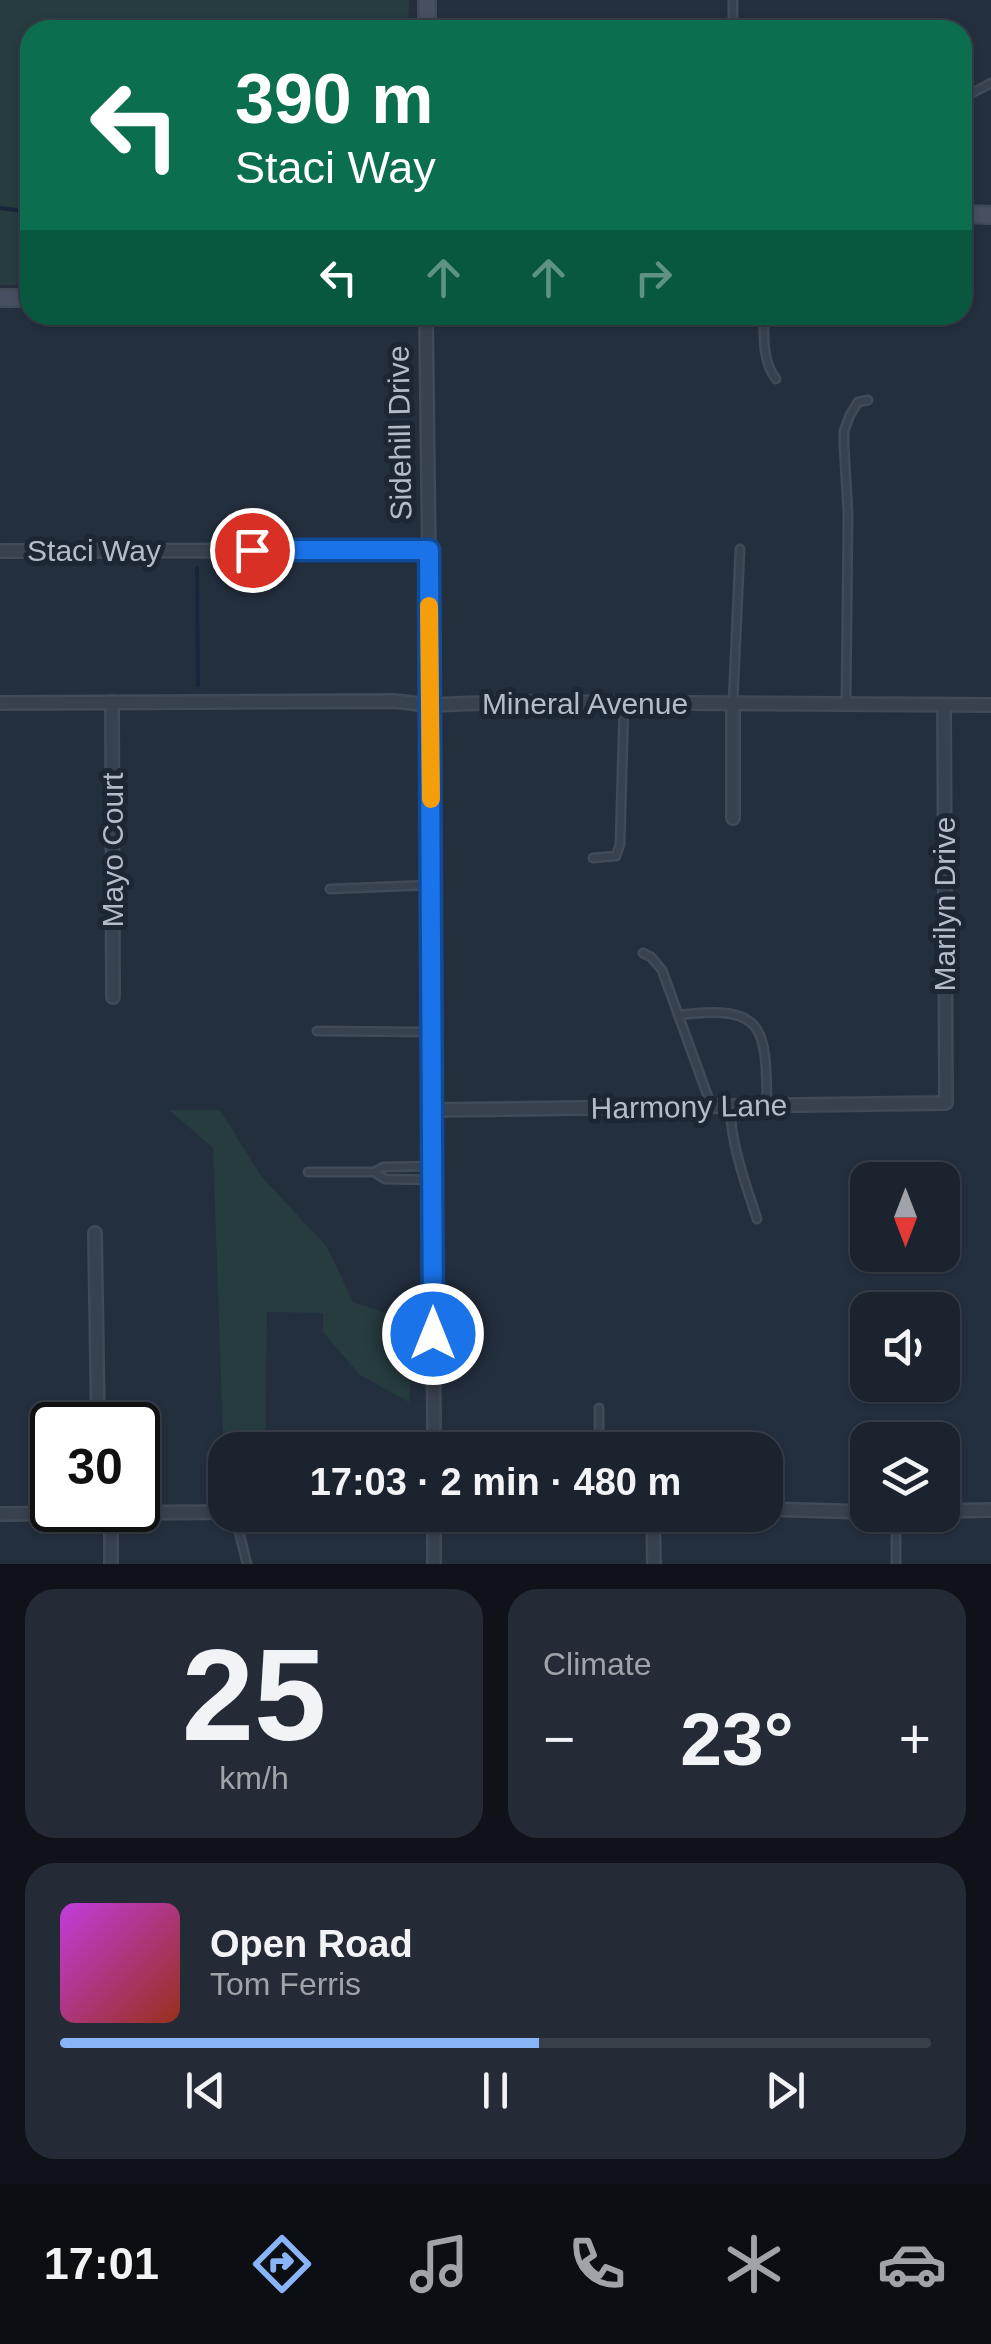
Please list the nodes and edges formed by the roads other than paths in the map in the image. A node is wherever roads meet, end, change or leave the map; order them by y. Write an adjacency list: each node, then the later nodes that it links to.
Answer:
1 (733, 0): 2 (lane)
2 (733, 20)
3 (426, 325): 7 (street, Sidehill Drive)
4 (765, 325): 5 (lane)
5 (776, 379)
6 (868, 400): 14 (lane)
7 (429, 550): 9 (street, Staci Way); 15 (street, Sidehill Drive)
8 (740, 550): 13 (lane)
9 (0, 551)
10 (112, 702): 11 (street, Mineral Avenue); 15 (street, Mineral Avenue); 23 (street, Mayo Court)
11 (0, 703)
12 (624, 704): 13 (street, Mineral Avenue); 15 (street, Mineral Avenue); 19 (lane)
13 (733, 704): 14 (street, Mineral Avenue); 18 (street)
14 (846, 704): 17 (street, Mineral Avenue)
15 (429, 705): 20 (street, Sidehill Drive)
16 (991, 705): 17 (street, Mineral Avenue)
17 (944, 706): 27 (street, Marilyn Drive)
18 (733, 818)
19 (593, 858)
20 (431, 886): 21 (lane); 26 (street, Sidehill Drive)
21 (330, 888)
22 (643, 953): 24 (lane)
23 (113, 997)
24 (678, 1015): 28 (lane); 30 (lane)
25 (317, 1031): 26 (lane)
26 (432, 1032): 31 (street, Sidehill Drive)
27 (946, 1103): 30 (street, Harmony Lane)
28 (712, 1106): 29 (street, Harmony Lane); 31 (street, Harmony Lane)
29 (730, 1106): 30 (street, Harmony Lane); 35 (lane)
30 (768, 1106)
31 (432, 1110): 34 (street, Sidehill Drive)
32 (308, 1172): 33 (lane)
33 (374, 1172): 34 (lane); 34 (lane)
34 (432, 1173): 39 (street, Sidehill Drive)
35 (758, 1218)
36 (95, 1234): 37 (street)
37 (98, 1402)
38 (599, 1408): 40 (lane)
39 (434, 1432)
40 (599, 1432)
41 (783, 1510): 46 (street)
42 (991, 1510): 44 (street)
43 (160, 1511): 45 (street)
44 (960, 1511)
45 (208, 1512)
46 (850, 1512)
47 (30, 1513): 48 (street)
48 (0, 1514)
49 (111, 1532): 54 (street)
50 (239, 1532): 55 (lane)
51 (434, 1532): 56 (street)
52 (653, 1532): 57 (street)
53 (896, 1532): 58 (lane)
54 (111, 1564)
55 (247, 1564)
56 (434, 1564)
57 (654, 1564)
58 (896, 1564)

